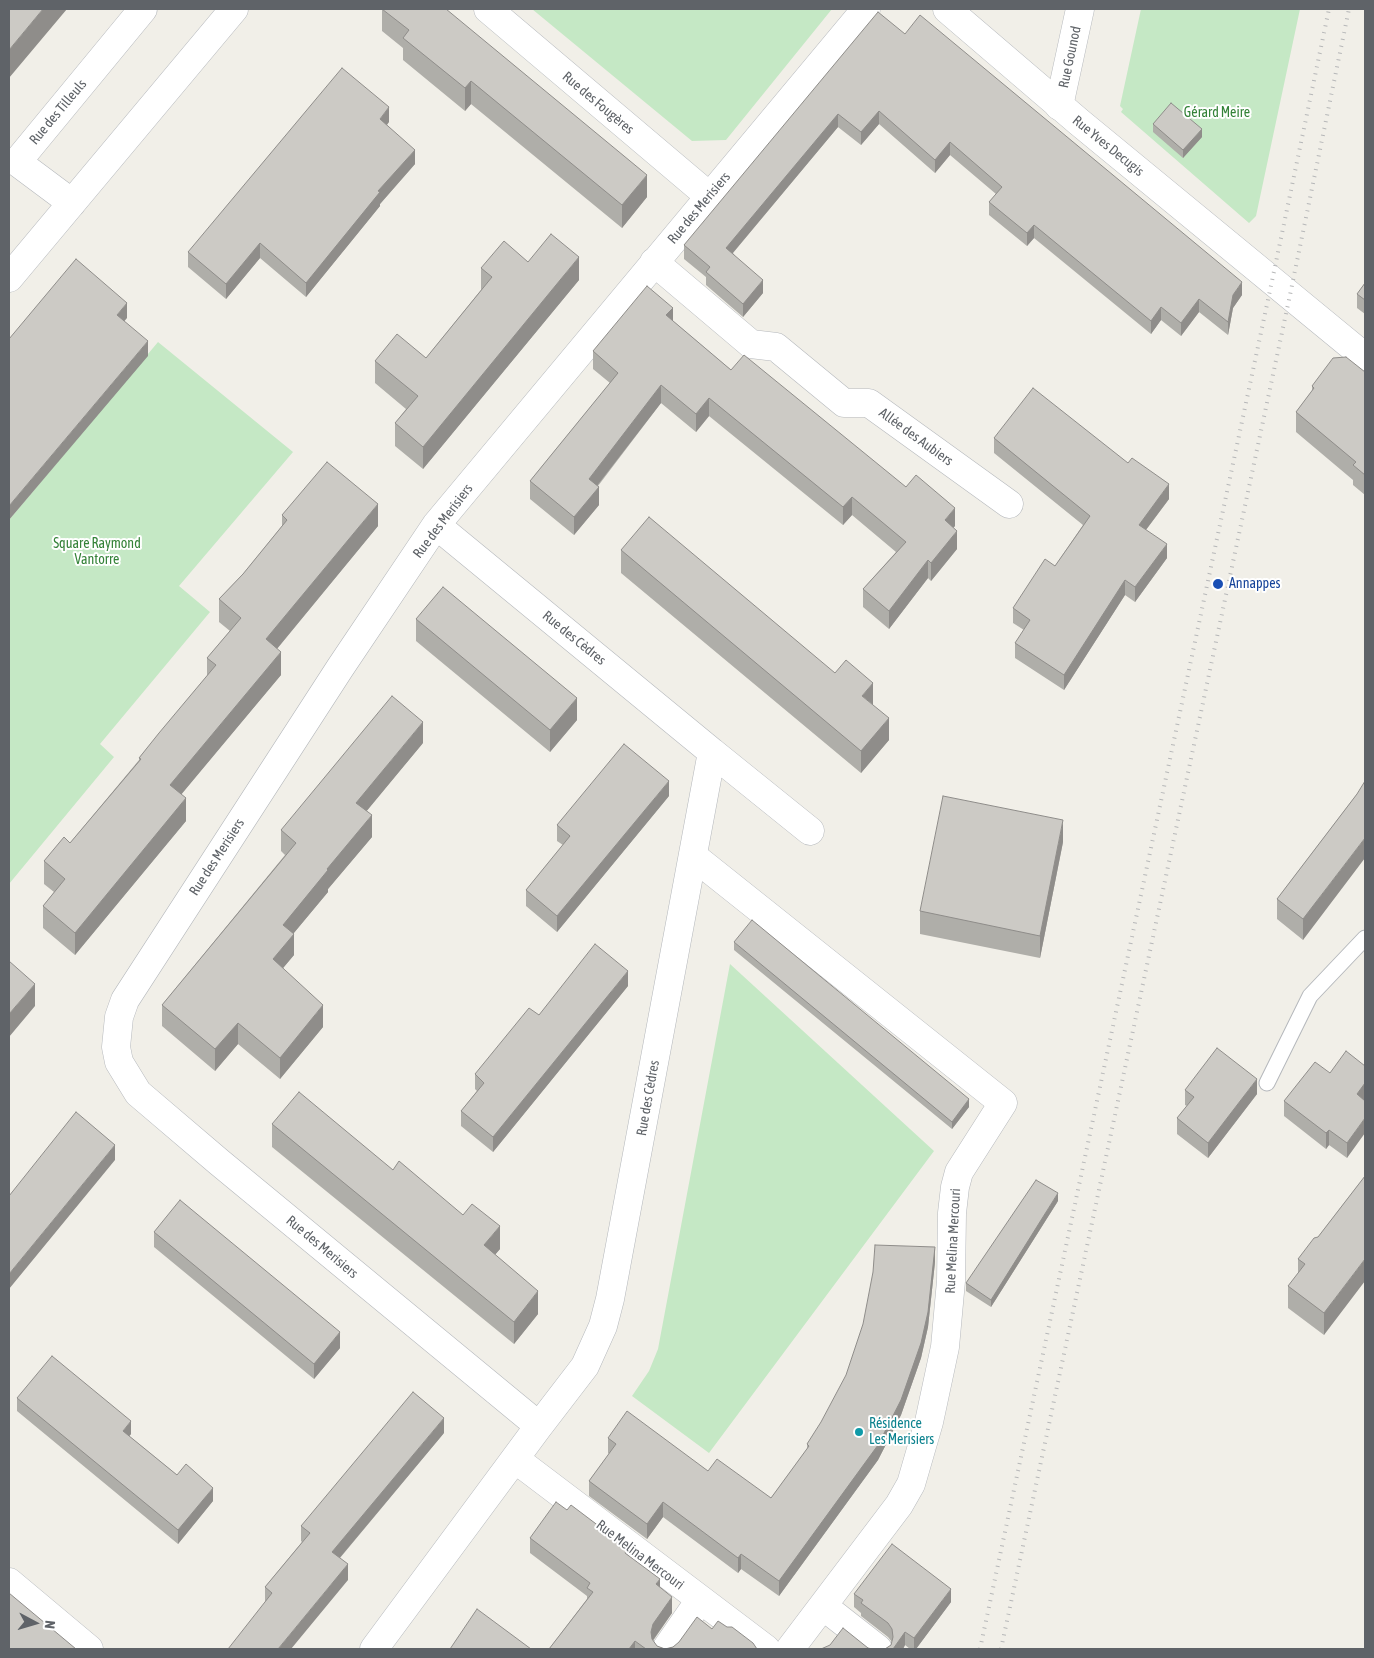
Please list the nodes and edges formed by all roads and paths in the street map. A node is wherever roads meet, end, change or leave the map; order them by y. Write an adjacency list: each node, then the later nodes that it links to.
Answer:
1 (143, 9): 9 (street, Rue des Tilleuls)
2 (234, 9): 9 (street)
3 (488, 9): 8 (street, Rue des Fougères)
4 (866, 9): 8 (street, Rue des Merisiers)
5 (947, 9): 7 (street, Rue Yves Decugis)
6 (1080, 9): 7 (street, Rue Gounod)
7 (1059, 106): 12 (street, Rue Yves Decugis)
8 (709, 196): 10 (street, Rue des Merisiers)
9 (72, 203): 11 (street)
10 (654, 262): 13 (street, Allée des Aubiers); 14 (street, Rue des Merisiers)
11 (9, 278)
12 (1365, 357)
13 (1009, 504)
14 (436, 525): 15 (street, Rue des Cèdres); 20 (street, Rue des Merisiers)
15 (712, 752): 16 (street, Rue des Cèdres); 17 (street, Rue des Cèdres)
16 (810, 831)
17 (693, 856): 20 (street, Rue des Cèdres); 24 (street, Rue Melina Mercouri)
18 (1365, 938): 19 (lane)
19 (1267, 1083)
20 (539, 1426): 21 (street)
21 (515, 1459): 23 (street, Rue Melina Mercouri); 25 (street)
22 (9, 1582): 26 (street)
23 (700, 1600): 27 (street); 28 (street, Rue Melina Mercouri)
24 (823, 1606): 29 (street, Rue Melina Mercouri); 30 (street)
25 (380, 1647)
26 (89, 1649)
27 (666, 1649)
28 (766, 1649)
29 (790, 1649)
30 (878, 1649)

